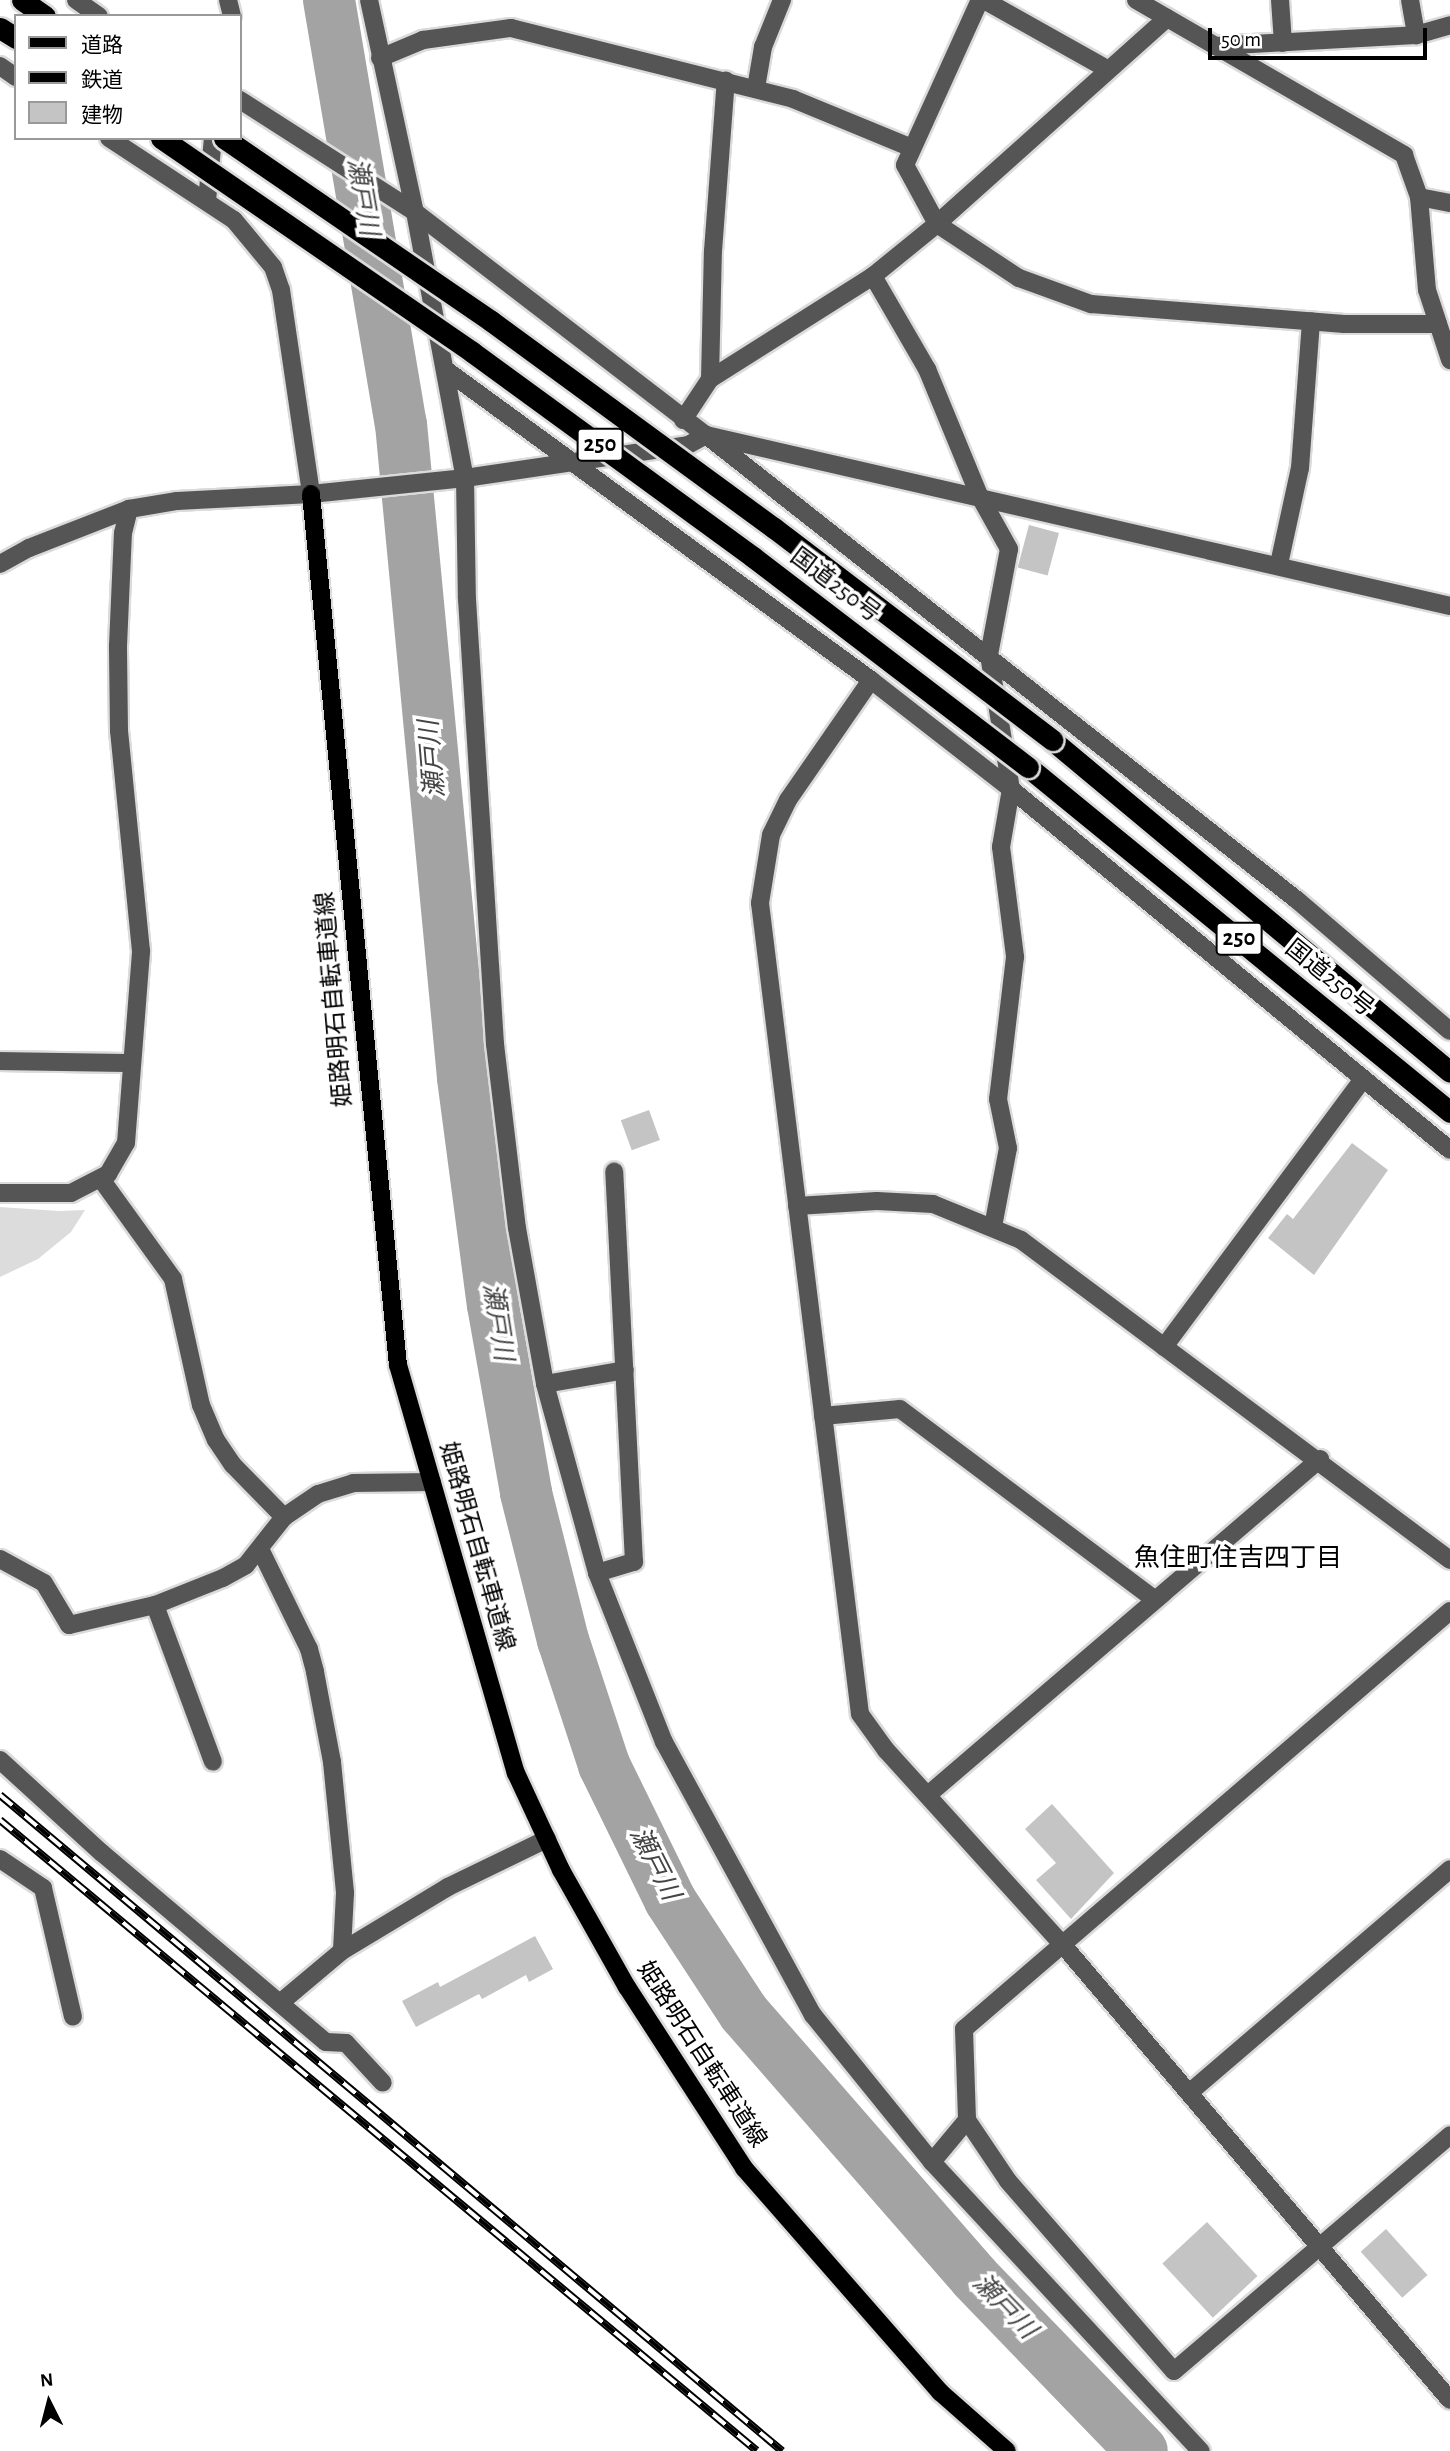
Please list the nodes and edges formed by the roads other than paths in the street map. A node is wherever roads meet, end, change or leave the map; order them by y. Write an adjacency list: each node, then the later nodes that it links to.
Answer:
1 (22, 0): 9 (highway)
2 (76, 0): 10 (street)
3 (369, 0): 16 (street)
4 (782, 0): 19 (street)
5 (982, 0): 17 (street); 25 (street)
6 (1136, 0): 11 (street)
7 (1280, 0): 14 (street)
8 (1410, 0): 13 (street)
9 (42, 14)
10 (96, 14)
11 (1167, 18): 15 (street); 17 (street)
12 (1450, 25): 13 (street)
13 (1416, 35): 14 (street)
14 (1283, 43): 15 (street)
15 (1215, 46): 26 (street)
16 (380, 58): 18 (street); 29 (street)
17 (1107, 69): 30 (street)
18 (726, 80): 19 (street); 36 (street)
19 (756, 88): 25 (street)
20 (244, 101): 29 (street)
21 (112, 140): 27 (street)
22 (164, 140): 55 (highway, 国道250号 / 250, bridge)
23 (214, 140): 27 (street)
24 (227, 140): 53 (highway, 国道250号 / 250, bridge)
25 (912, 148): 30 (street)
26 (1419, 197): 28 (street); 33 (street)
27 (207, 201): 41 (street)
28 (1450, 203)
29 (415, 212): 35 (street); 37 (street)
30 (937, 224): 31 (street); 32 (street)
31 (873, 276): 36 (street); 42 (street)
32 (1311, 321): 33 (street); 45 (street)
33 (1438, 324): 34 (street)
34 (1450, 360)
35 (446, 370): 39 (street); 40 (street)
36 (710, 379): 37 (street)
37 (683, 420): 38 (street)
38 (706, 436): 39 (street); 42 (street); 47 (street)
39 (575, 462): 40 (street); 48 (street)
40 (465, 478): 41 (street); 64 (street)
41 (318, 493): 43 (street); 67 (main road, 姫路明石自転車道線)
42 (979, 495): 45 (street); 47 (street)
43 (129, 509): 44 (street); 52 (street)
44 (0, 564)
45 (1279, 564): 46 (street)
46 (1450, 606)
47 (989, 655): 49 (street); 50 (street)
48 (871, 680): 49 (street); 60 (street)
49 (1010, 789): 54 (street); 61 (street)
50 (1450, 1031)
51 (0, 1061): 52 (street)
52 (132, 1063): 58 (street)
53 (1450, 1072)
54 (1363, 1079): 56 (street); 62 (street)
55 (1450, 1112)
56 (1450, 1150)
57 (614, 1172): 63 (street)
58 (101, 1179): 59 (street); 68 (street)
59 (0, 1193)
60 (797, 1206): 61 (street); 65 (street)
61 (993, 1227): 62 (street)
62 (1164, 1347): 66 (street)
63 (625, 1370): 64 (street); 72 (street)
64 (545, 1384): 72 (street)
65 (823, 1416): 73 (street); 78 (street)
66 (1320, 1459): 71 (street); 73 (street)
67 (432, 1482): 68 (street); 79 (main road, 姫路明石自転車道線)
68 (284, 1517): 69 (street)
69 (261, 1550): 74 (street); 83 (street)
70 (0, 1559): 74 (street)
71 (1450, 1560)
72 (597, 1573): 90 (street)
73 (1154, 1599): 78 (street)
74 (155, 1605): 77 (street)
75 (1450, 1611): 82 (street)
76 (0, 1760): 84 (street)
77 (213, 1762)
78 (929, 1794): 82 (street)
79 (547, 1839): 83 (street); 93 (main road, 姫路明石自転車道線)
80 (0, 1859): 85 (street)
81 (1450, 1869): 87 (street)
82 (1063, 1945): 87 (street); 88 (street)
83 (342, 1951): 84 (street)
84 (280, 2003): 86 (street)
85 (74, 2017)
86 (383, 2083)
87 (1189, 2093): 91 (street)
88 (967, 2120): 90 (street); 91 (street)
89 (1450, 2135): 91 (street)
90 (932, 2162): 94 (street)
91 (1318, 2246): 92 (street)
92 (1450, 2400)
93 (1007, 2451)
94 (1201, 2451)

